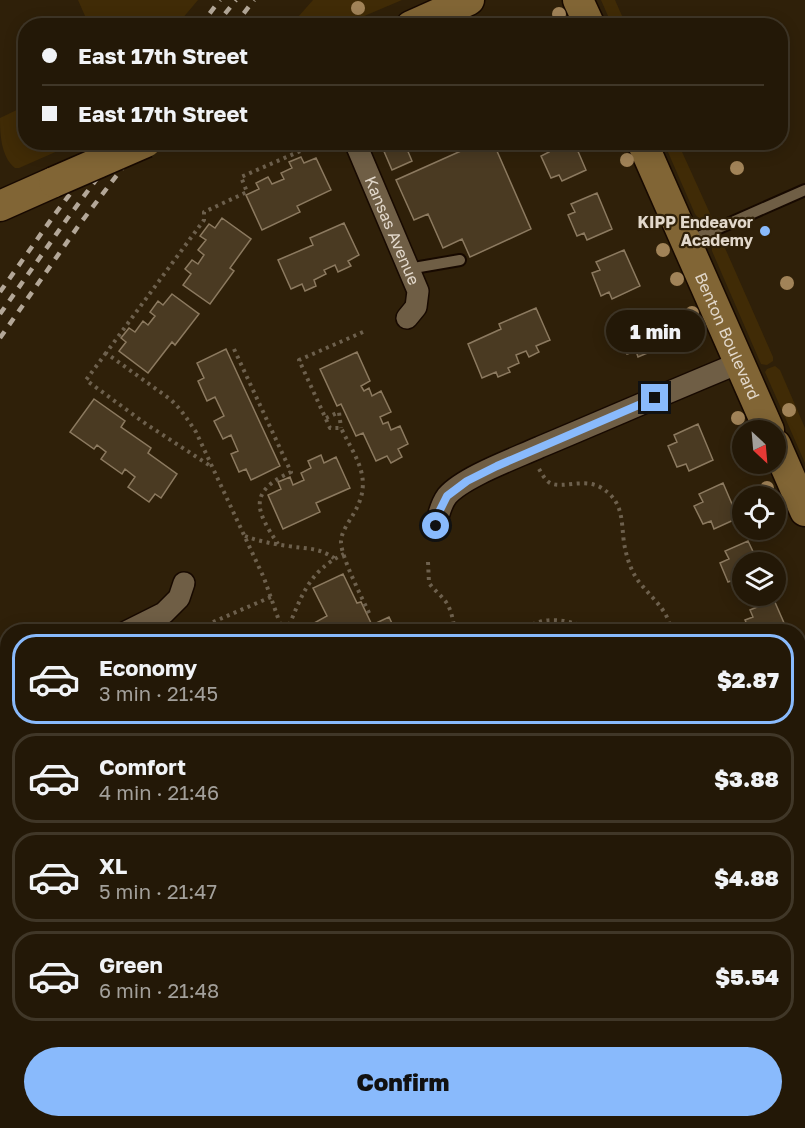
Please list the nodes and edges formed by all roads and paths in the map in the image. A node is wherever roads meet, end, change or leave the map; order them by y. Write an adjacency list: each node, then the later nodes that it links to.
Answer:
1 (469, 0): 3 (street)
2 (578, 0): 4 (street)
3 (429, 18)
4 (586, 18)
5 (128, 150): 10 (street, bridge)
6 (303, 150): 17 (path)
7 (358, 150): 13 (street, Kansas Avenue)
8 (645, 150): 11 (street, Benton Boulevard)
9 (805, 190): 11 (lane)
10 (1, 201)
11 (686, 243): 18 (street, Benton Boulevard)
12 (460, 260): 13 (lane)
13 (408, 269): 14 (street, Kansas Avenue)
14 (407, 318)
15 (363, 332): 19 (path)
16 (234, 349): 28 (path)
17 (106, 352): 22 (path); 22 (path)
18 (739, 363): 20 (street, Benton Boulevard); 26 (street)
19 (326, 418): 21 (path); 21 (path)
20 (765, 420)
21 (341, 428): 29 (path)
22 (212, 467): 27 (path)
23 (538, 468): 42 (path)
24 (786, 468): 25 (street)
25 (805, 511)
26 (436, 526)
27 (245, 536): 28 (path); 33 (path)
28 (278, 544): 30 (path)
29 (344, 554): 30 (path); 34 (path)
30 (335, 559): 38 (path)
31 (428, 562): 39 (path)
32 (184, 583): 36 (street)
33 (272, 597): 35 (path); 37 (path)
34 (370, 615)
35 (213, 622)
36 (141, 624)
37 (282, 624)
38 (289, 624)
39 (454, 624)
40 (534, 624): 41 (path)
41 (573, 624)
42 (669, 624)

